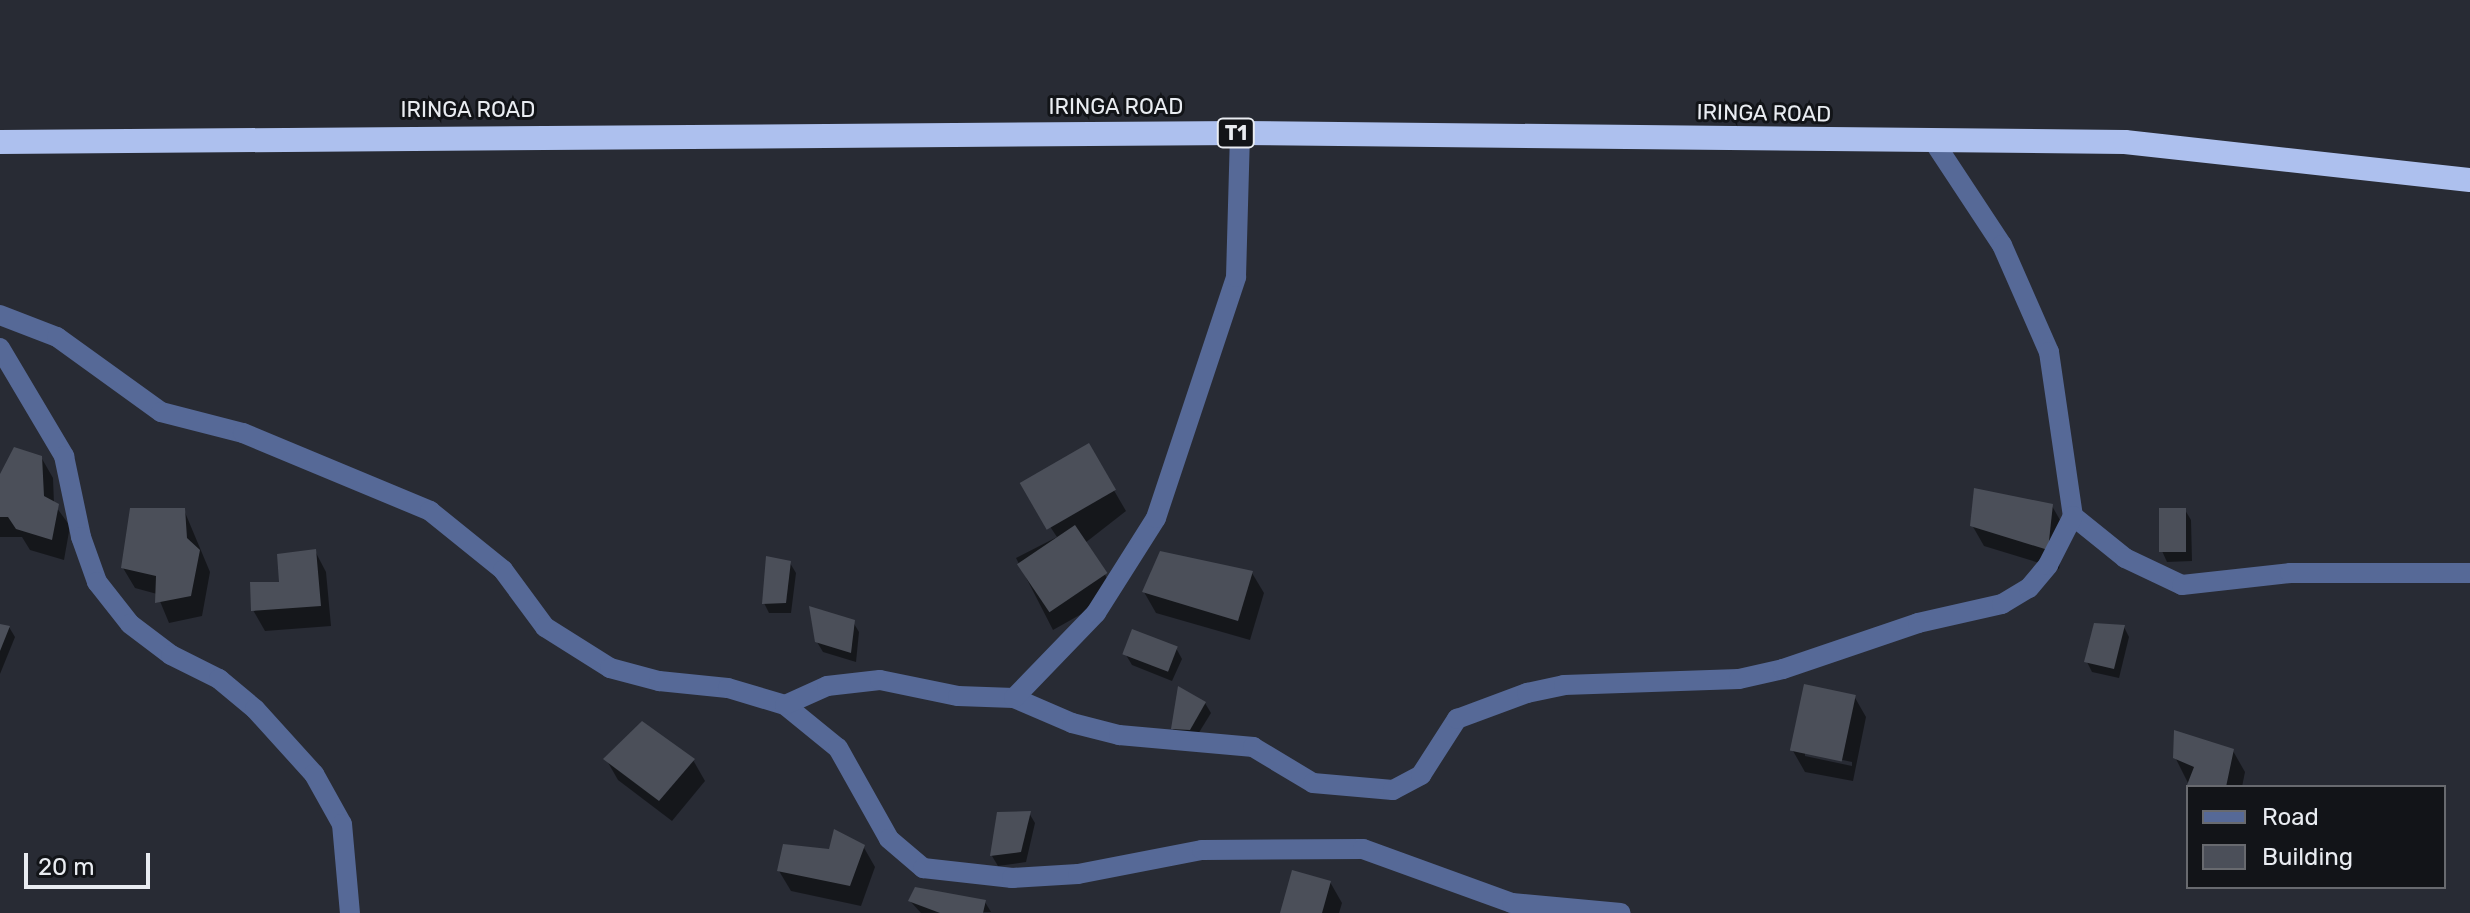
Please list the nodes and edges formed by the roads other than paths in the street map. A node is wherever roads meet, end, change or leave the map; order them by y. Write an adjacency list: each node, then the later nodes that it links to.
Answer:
1 (1240, 133): 2 (highway, IRINGA ROAD / T1); 3 (highway, IRINGA ROAD / T1); 9 (street)
2 (1932, 139): 4 (highway, IRINGA ROAD / T1); 7 (street)
3 (0, 142)
4 (2470, 180)
5 (0, 315): 10 (street)
6 (0, 348): 11 (street)
7 (2073, 516): 8 (street); 9 (street)
8 (2470, 573)
9 (1014, 698): 10 (street)
10 (785, 705): 12 (street)
11 (350, 913)
12 (1621, 913)

